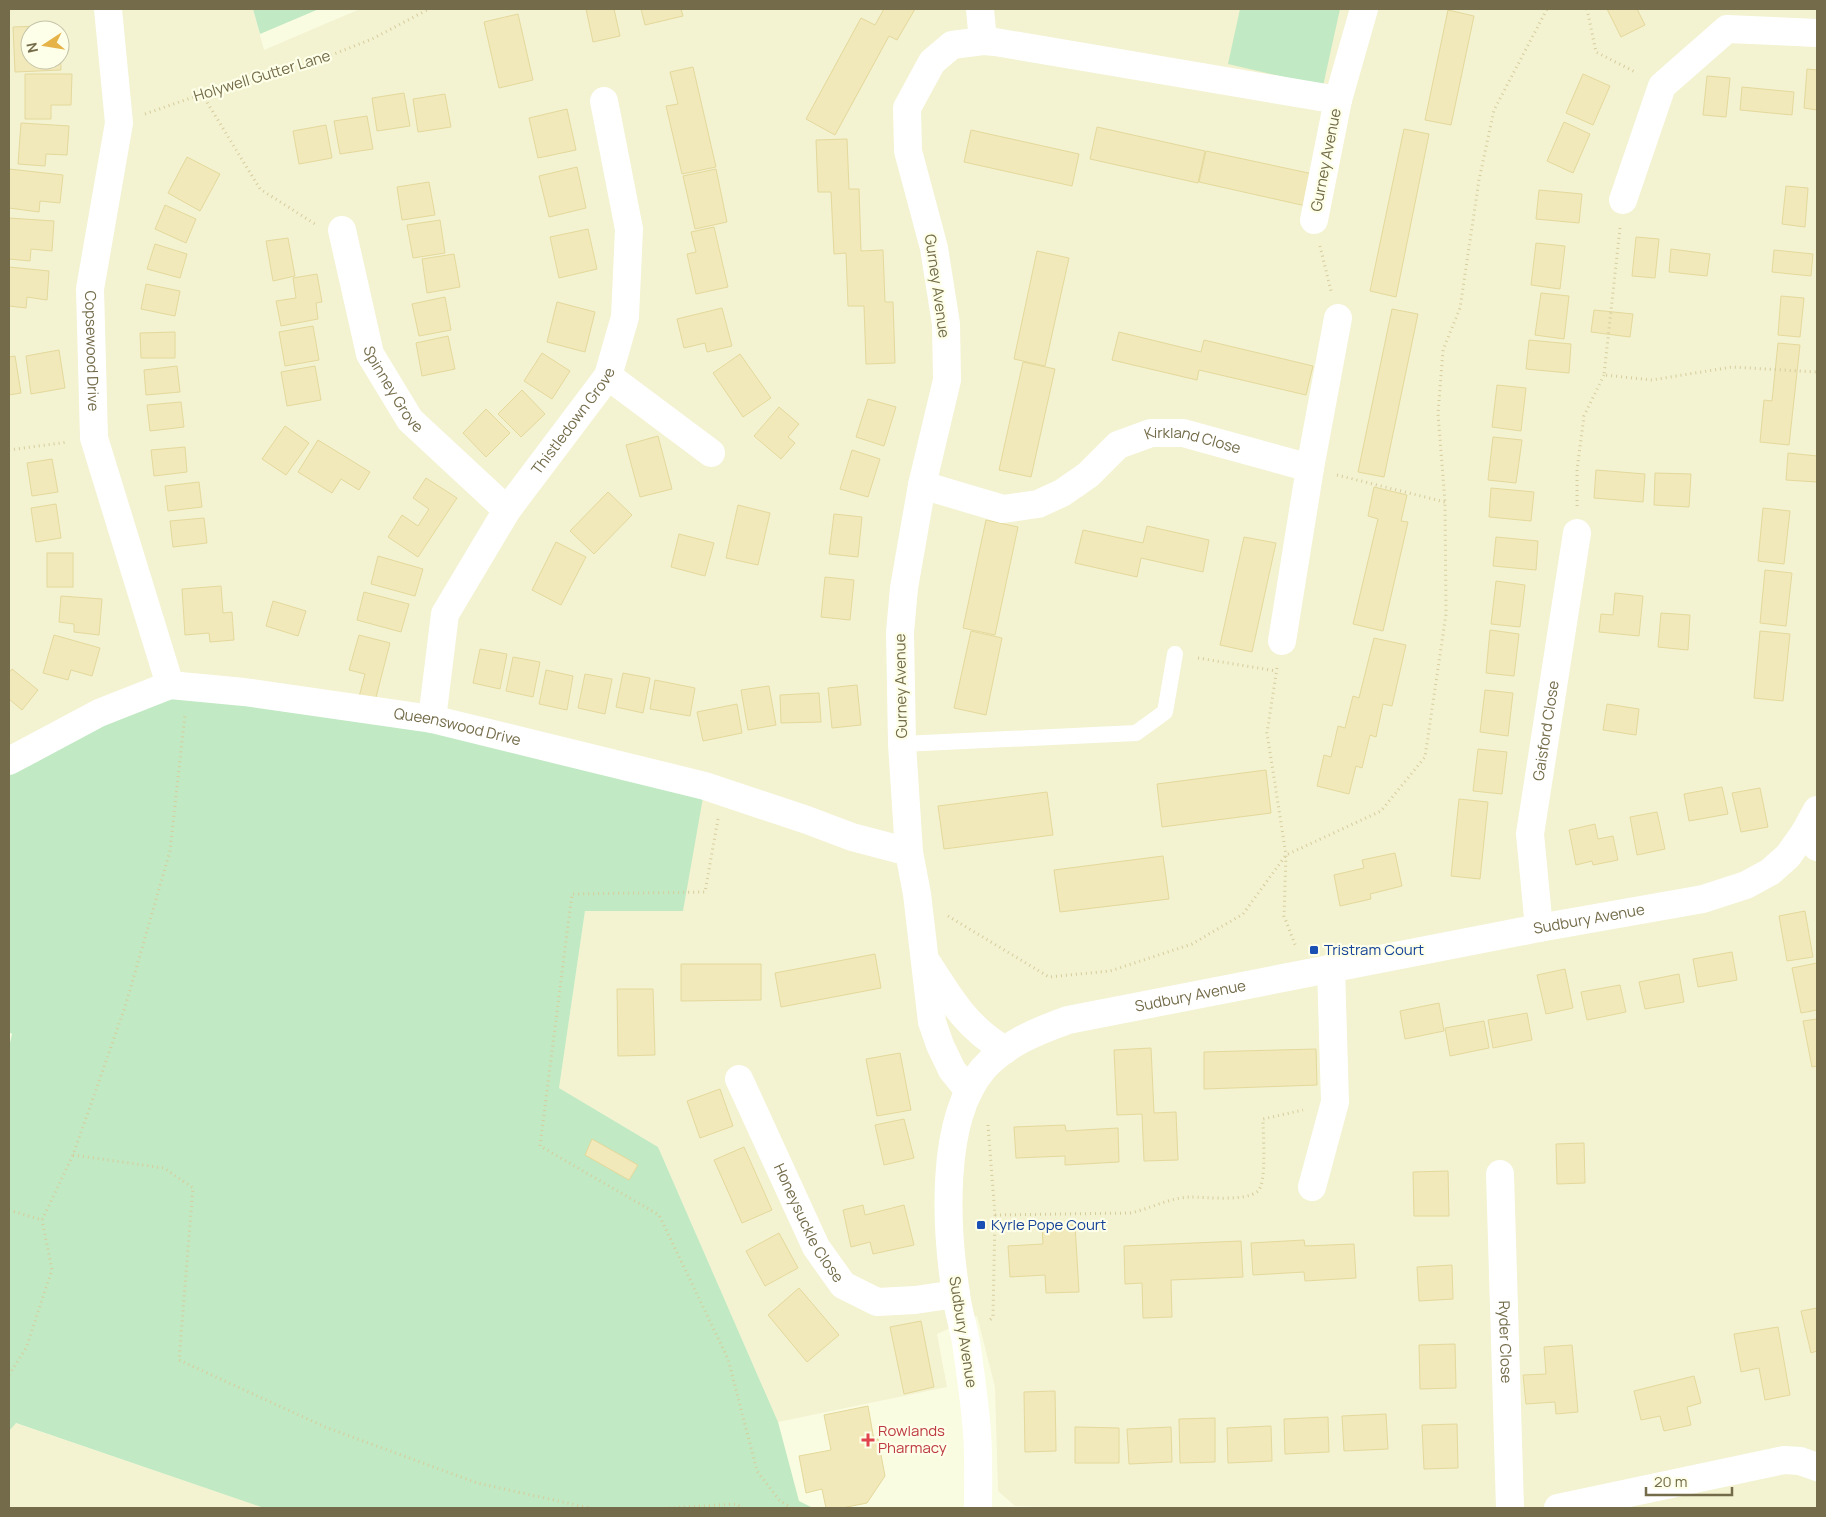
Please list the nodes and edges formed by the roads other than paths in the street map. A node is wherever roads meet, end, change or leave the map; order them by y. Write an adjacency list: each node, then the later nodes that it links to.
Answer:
1 (108, 9): 20 (street, Copsewood Drive)
2 (980, 9): 5 (street)
3 (1364, 9): 6 (street, Gurney Avenue)
4 (1817, 34): 8 (street)
5 (983, 41): 6 (street, Gurney Avenue); 15 (street, Gurney Avenue)
6 (1338, 100): 9 (street, Gurney Avenue)
7 (604, 101): 12 (street, Thistledown Grove)
8 (1622, 200)
9 (1314, 220)
10 (342, 230): 16 (street, Spinney Grove)
11 (1338, 318): 14 (street)
12 (608, 376): 13 (street); 16 (street, Thistledown Grove)
13 (711, 453)
14 (1310, 468): 15 (street, Kirkland Close); 18 (street)
15 (922, 485): 22 (street, Gurney Avenue)
16 (507, 510): 21 (street, Thistledown Grove)
17 (1577, 533): 26 (street, Gaisford Close)
18 (1282, 642)
19 (1175, 654): 22 (lane)
20 (179, 686): 21 (street, Queenswood Drive); 23 (street, Queenswood Drive)
21 (432, 719): 25 (street, Queenswood Drive)
22 (902, 744): 25 (street, Gurney Avenue)
23 (9, 761)
24 (1813, 830): 26 (street, Sudbury Avenue)
25 (909, 852): 27 (street, Gurney Avenue)
26 (1539, 928): 28 (street, Sudbury Avenue)
27 (926, 961): 29 (street, Gurney Avenue); 31 (street, Gurney Avenue)
28 (1319, 970): 29 (street, Sudbury Avenue); 33 (street)
29 (1005, 1050): 31 (street, Sudbury Avenue)
30 (739, 1079): 34 (street, Honeysuckle Close)
31 (969, 1091): 34 (street, Sudbury Avenue)
32 (1500, 1174): 37 (street, Ryder Close)
33 (1312, 1187)
34 (956, 1294): 36 (street, Sudbury Avenue)
35 (1817, 1467): 38 (street)
36 (978, 1508)
37 (1510, 1508)
38 (1558, 1508)

